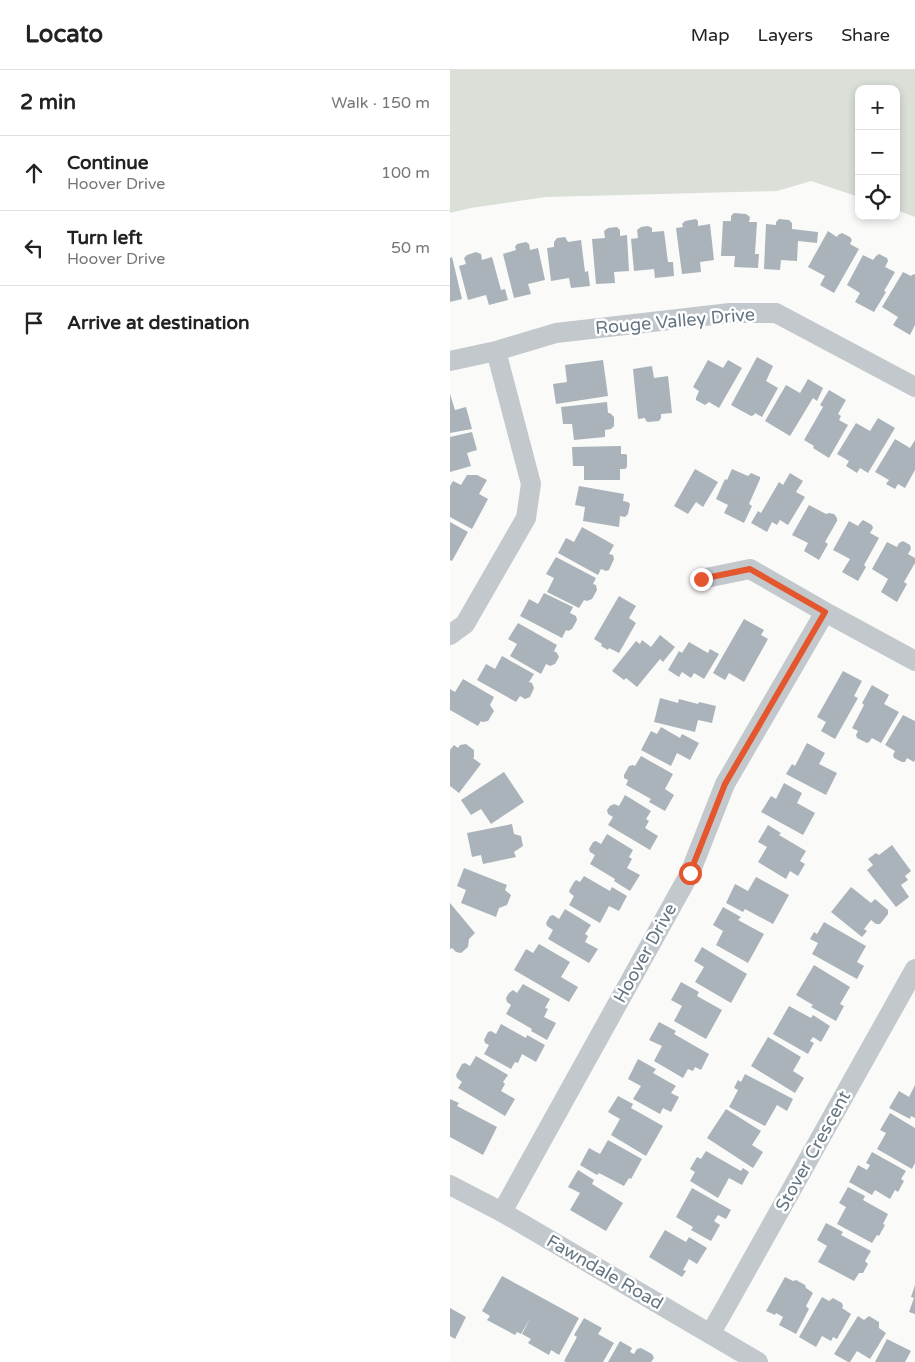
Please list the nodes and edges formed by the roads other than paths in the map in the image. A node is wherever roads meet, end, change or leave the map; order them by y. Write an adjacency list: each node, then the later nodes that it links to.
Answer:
1 (496, 352): 2 (street, Rouge Valley Drive); 3 (street, Rouge Valley Drive); 6 (street)
2 (450, 361)
3 (915, 387)
4 (701, 579): 5 (street)
5 (825, 612): 7 (street); 10 (street, Hoover Drive)
6 (450, 635)
7 (915, 661)
8 (915, 969): 11 (street, Stover Crescent)
9 (450, 1185): 10 (street, Fawndale Road)
10 (502, 1212): 11 (street, Fawndale Road)
11 (710, 1334): 12 (street, Fawndale Road)
12 (758, 1362)

